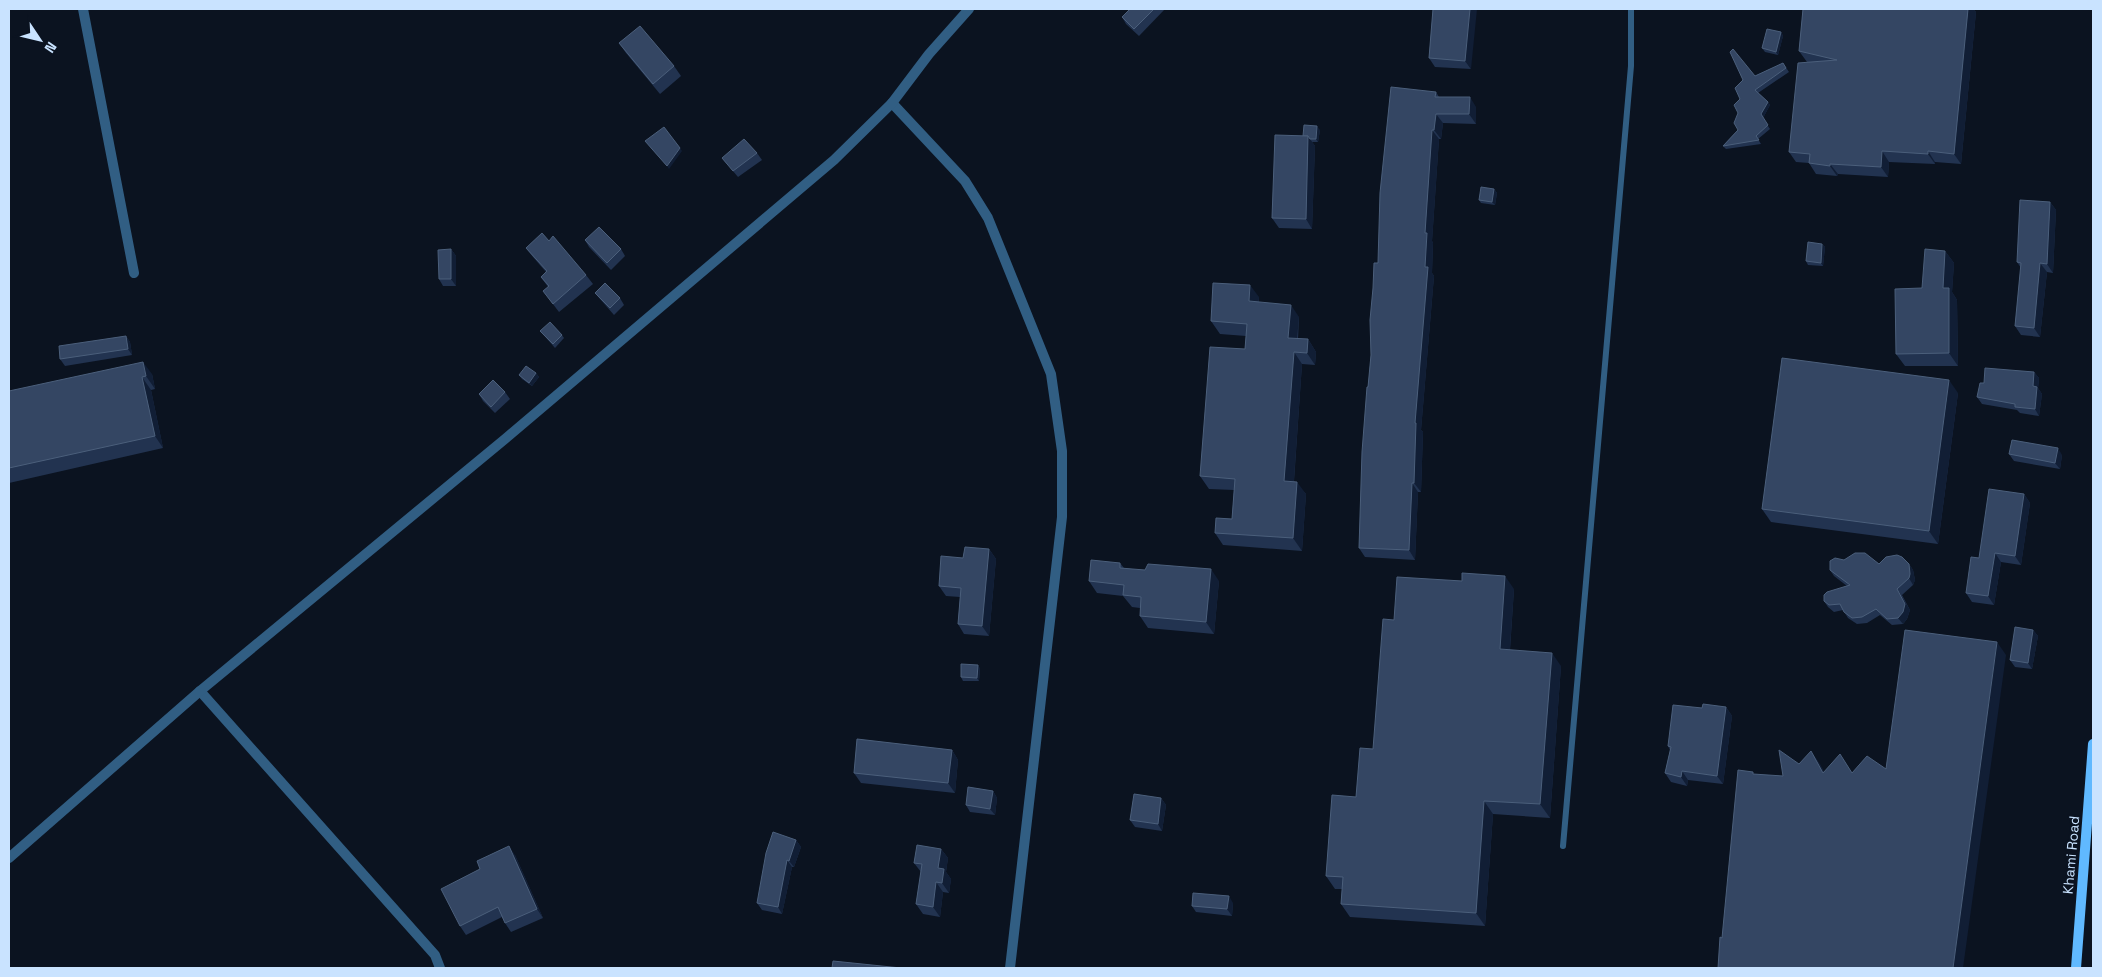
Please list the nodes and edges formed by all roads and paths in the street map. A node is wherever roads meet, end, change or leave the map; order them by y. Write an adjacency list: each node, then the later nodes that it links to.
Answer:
1 (83, 9): 5 (street)
2 (968, 9): 4 (street)
3 (1631, 9): 8 (lane)
4 (892, 103): 6 (street); 11 (street)
5 (134, 273)
6 (200, 691): 9 (street); 10 (street)
7 (2093, 744): 12 (main road, Khami Road)
8 (1563, 846)
9 (9, 858)
10 (440, 968)
11 (1010, 968)
12 (2076, 968)

